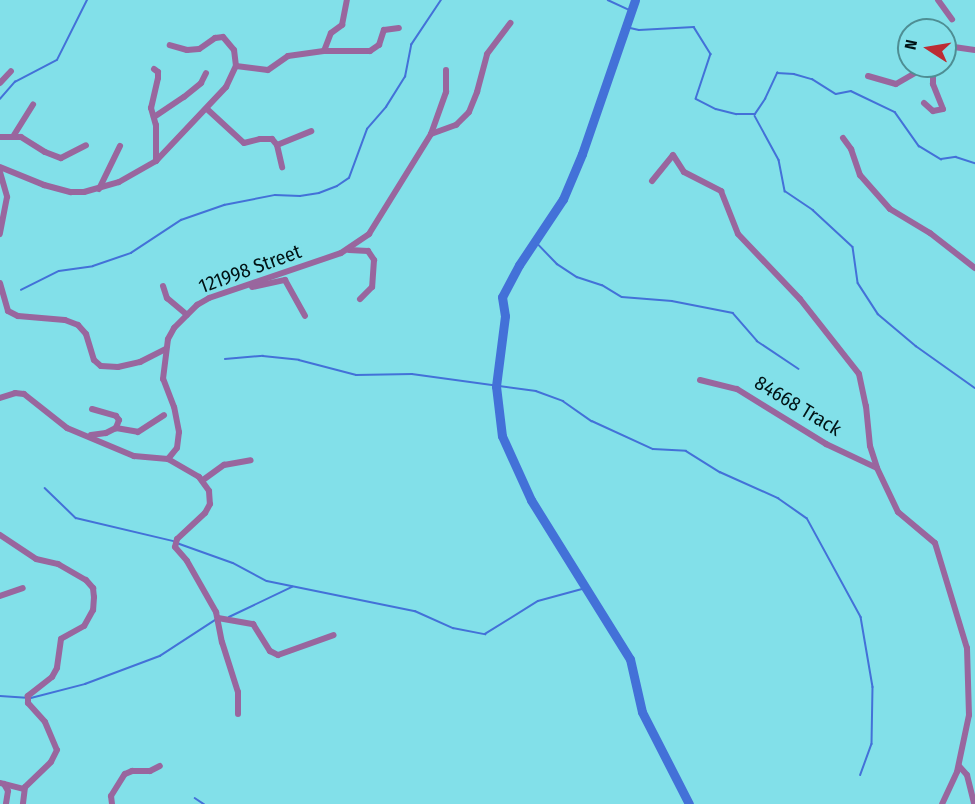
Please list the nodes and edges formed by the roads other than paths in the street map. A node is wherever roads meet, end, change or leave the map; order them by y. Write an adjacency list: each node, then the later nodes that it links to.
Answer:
1 (347, 0): 9 (street)
2 (938, 0): 3 (street)
3 (951, 18)
4 (510, 23): 24 (street)
5 (399, 28): 9 (street)
6 (170, 45): 10 (street)
7 (957, 47): 8 (street)
8 (975, 50)
9 (324, 51): 10 (street)
10 (236, 66): 21 (street)
11 (154, 69): 22 (street)
12 (12, 70): 18 (street)
13 (446, 70): 24 (street, 121998 Street)
14 (206, 74): 22 (street)
15 (868, 76): 16 (street)
16 (906, 78)
17 (933, 78): 19 (street)
18 (0, 83)
19 (924, 103)
20 (33, 104): 25 (street)
21 (207, 109): 29 (street); 31 (street)
22 (153, 117): 31 (street)
23 (311, 131): 29 (street)
24 (431, 134): 38 (street, 121998 Street)
25 (14, 135): 26 (street); 28 (street)
26 (0, 137)
27 (843, 138): 39 (street)
28 (86, 145)
29 (277, 145): 33 (street)
30 (120, 146): 36 (street)
31 (156, 161): 36 (street)
32 (0, 167): 36 (street)
33 (282, 167)
34 (0, 172): 37 (street)
35 (652, 181): 55 (street)
36 (99, 189)
37 (0, 234)
38 (346, 250): 42 (street, 121998 Street); 43 (street)
39 (975, 268)
40 (0, 283): 46 (street)
41 (163, 286): 44 (street)
42 (234, 290): 44 (street, 121998 Street); 45 (street)
43 (360, 299)
44 (187, 315): 46 (street, 121998 Street)
45 (305, 316)
46 (166, 349): 53 (street, 121998 Street)
47 (700, 380): 55 (street, 84668 Track)
48 (0, 398): 52 (street)
49 (92, 409): 51 (street)
50 (165, 415): 51 (street)
51 (116, 428): 52 (street)
52 (87, 435): 53 (street)
53 (168, 459): 56 (street)
54 (251, 460): 56 (street)
55 (877, 468): 64 (street)
56 (203, 480): 60 (street)
57 (0, 535): 66 (street)
58 (23, 588): 59 (street)
59 (0, 596)
60 (218, 618): 61 (street); 62 (street)
61 (334, 635)
62 (237, 714)
63 (160, 766): 69 (street)
64 (959, 766): 70 (street); 71 (street)
65 (2, 784): 66 (street); 67 (street)
66 (24, 789): 68 (street)
67 (6, 804)
68 (23, 804)
69 (112, 804)
70 (942, 804)
71 (974, 804)

